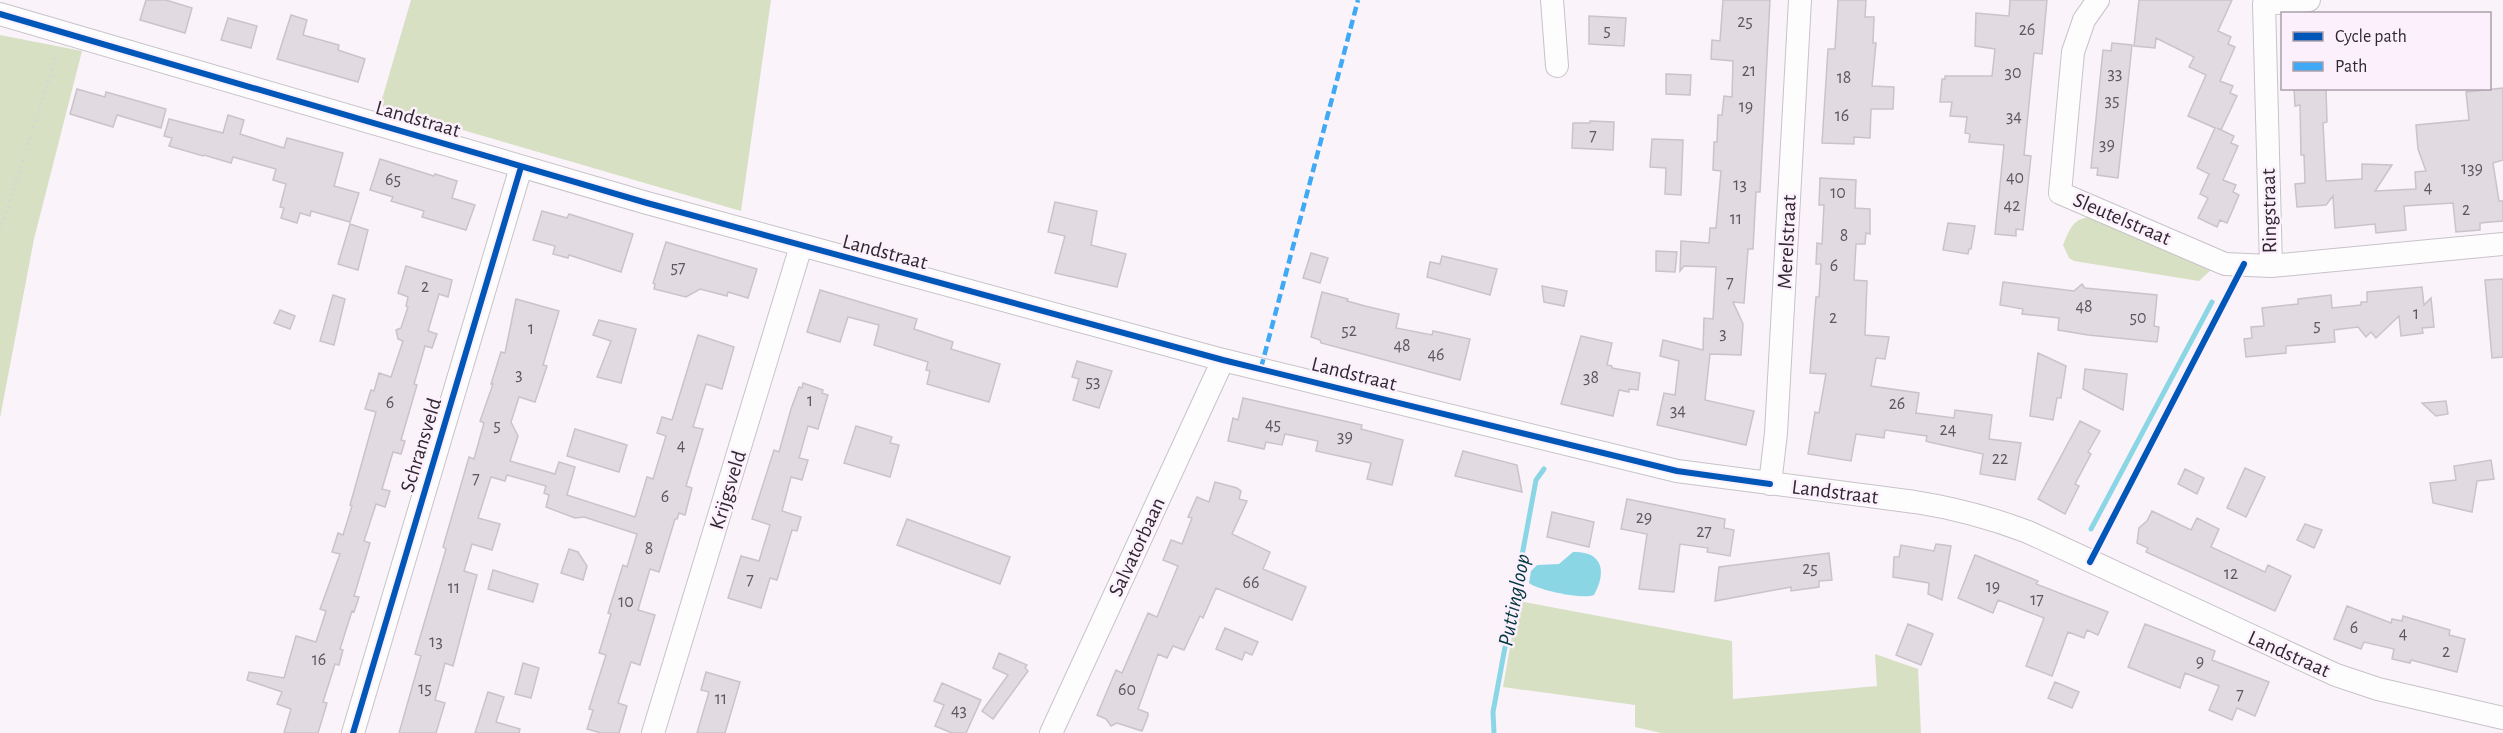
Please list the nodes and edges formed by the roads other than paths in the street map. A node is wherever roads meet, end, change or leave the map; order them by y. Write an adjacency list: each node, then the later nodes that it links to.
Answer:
1 (1552, 0): 6 (street)
2 (1800, 0): 12 (street, Merelstraat)
3 (2098, 0): 10 (street, Sleutelstraat)
4 (2309, 0): 10 (street, Ringstraat)
5 (0, 14): 7 (street, Landstraat)
6 (1557, 66)
7 (521, 167): 9 (street, Landstraat); 14 (street, Schransveld)
8 (2503, 244): 10 (street, Ringstraat)
9 (801, 246): 11 (street, Landstraat); 15 (street, Krijgsveld)
10 (2271, 266)
11 (1223, 360): 12 (street, Landstraat); 16 (street, Salvatorbaan)
12 (1770, 484): 13 (street, Landstraat)
13 (2503, 718)
14 (353, 733)
15 (653, 733)
16 (1051, 733)

